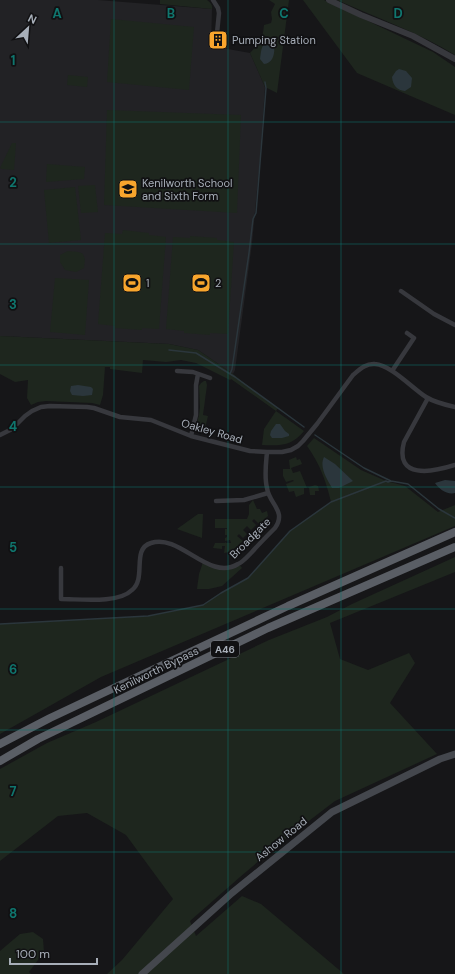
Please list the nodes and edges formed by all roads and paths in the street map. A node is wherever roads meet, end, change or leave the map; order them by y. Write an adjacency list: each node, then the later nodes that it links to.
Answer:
1 (213, 0): 3 (street)
2 (329, 0): 4 (street)
3 (217, 33)
4 (455, 59)
5 (401, 291): 6 (street)
6 (455, 325)
7 (407, 333): 9 (street)
8 (176, 371): 10 (street)
9 (392, 371): 12 (street); 16 (street, Oakley Road)
10 (198, 374): 11 (street); 15 (street)
11 (210, 378)
12 (428, 398): 13 (street); 17 (street)
13 (455, 407)
14 (0, 435): 15 (street, Oakley Road)
15 (191, 436): 16 (street, Oakley Road)
16 (267, 452): 18 (street, Broadgate)
17 (455, 465)
18 (268, 492): 19 (street); 22 (street, Broadgate)
19 (216, 501)
20 (455, 532): 23 (highway, Kenilworth Bypass / A46)
21 (455, 547): 25 (highway, Kenilworth Bypass / A46)
22 (61, 568)
23 (0, 744)
24 (455, 754): 26 (main road, Ashow Road)
25 (0, 761)
26 (142, 974)

